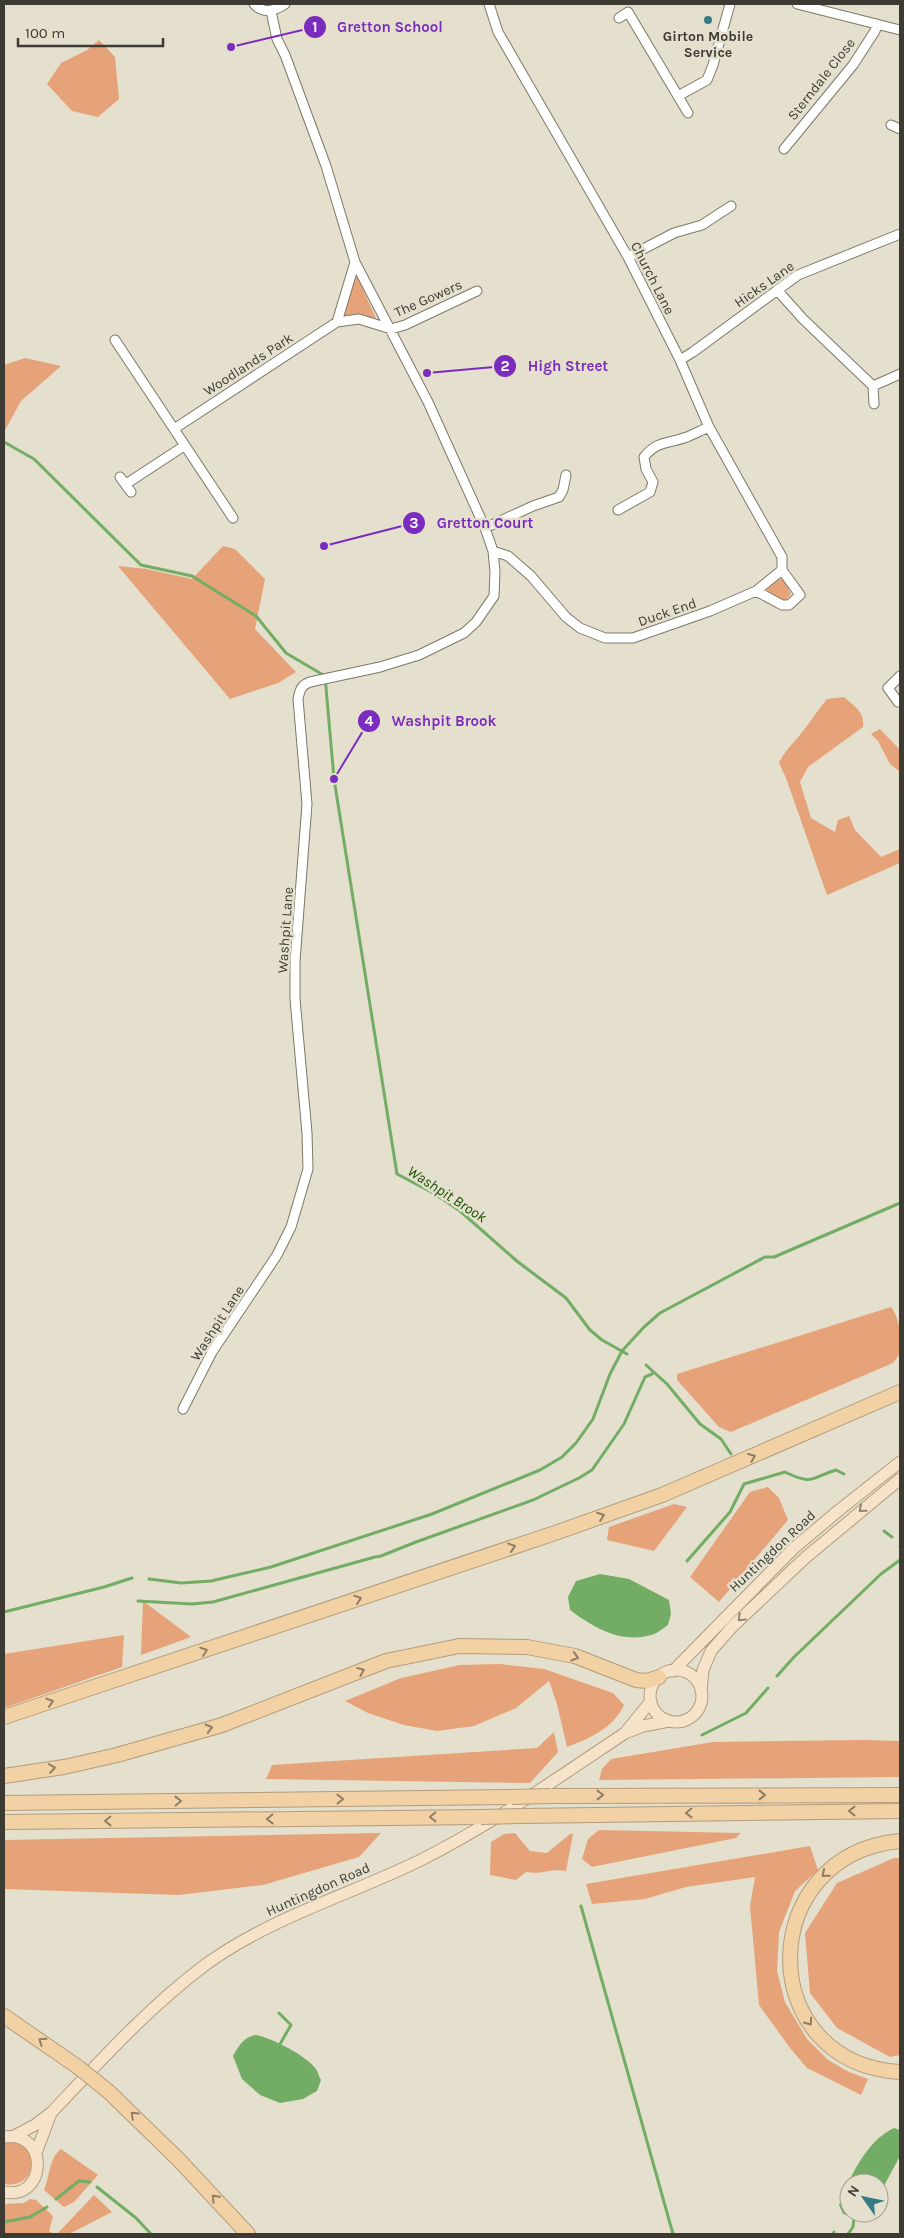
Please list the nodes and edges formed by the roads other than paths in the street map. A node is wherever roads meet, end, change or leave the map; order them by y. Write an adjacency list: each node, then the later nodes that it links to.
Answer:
1 (254, 4): 6 (street)
2 (286, 4): 6 (street)
3 (489, 4): 17 (street, Church Lane)
4 (730, 4): 10 (street)
5 (801, 4): 8 (street)
6 (271, 11): 18 (street, Washpit Lane)
7 (619, 18): 10 (street)
8 (877, 24): 9 (street); 14 (street, Sterndale Close)
9 (900, 30)
10 (678, 96): 11 (street)
11 (688, 113)
12 (891, 125): 13 (street)
13 (900, 129)
14 (784, 149)
15 (731, 206): 17 (street)
16 (900, 234): 19 (street, Hicks Lane)
17 (628, 257): 24 (street, Church Lane)
18 (355, 262): 21 (street); 22 (street, Washpit Lane)
19 (777, 290): 24 (street, Hicks Lane); 26 (street)
20 (477, 292): 22 (street, The Gowers)
21 (338, 322): 22 (street, Woodlands Park); 29 (street, Woodlands Park)
22 (391, 330): 35 (street, Washpit Lane)
23 (114, 340): 29 (street)
24 (680, 360): 28 (street, Church Lane)
25 (900, 374): 26 (street)
26 (873, 386): 27 (street)
27 (874, 404)
28 (709, 427): 33 (street); 37 (street, Church Lane)
29 (174, 429): 30 (street)
30 (184, 446): 32 (street); 34 (street)
31 (566, 475): 35 (street)
32 (131, 492)
33 (618, 510)
34 (233, 518)
35 (485, 528): 36 (street, Washpit Lane)
36 (493, 551): 38 (street, Duck End); 42 (street, Washpit Lane)
37 (782, 570): 38 (street, Duck End); 38 (street)
38 (756, 591)
39 (900, 676): 40 (street)
40 (898, 702)
41 (900, 1392): 49 (highway, one-way to 41)
42 (183, 1409)
43 (900, 1462): 45 (main road, Huntingdon Road)
44 (900, 1479): 47 (main road, Huntingdon Road, one-way to 47)
45 (673, 1671): 46 (main road); 47 (main road)
46 (659, 1677): 48 (main road); 52 (highway, one-way to 46)
47 (701, 1691): 50 (main road)
48 (651, 1701): 50 (main road); 51 (main road, Huntingdon Road)
49 (4, 1717)
50 (669, 1721): 51 (main road, Huntingdon Road)
51 (625, 1733): 60 (main road, Huntingdon Road)
52 (4, 1776)
53 (900, 1794): 54 (highway, one-way to 53, bridge)
54 (4, 1803)
55 (900, 1811): 56 (highway, one-way to 56, bridge)
56 (4, 1822)
57 (900, 1841): 59 (highway, one-way to 59)
58 (4, 2016): 64 (highway, one-way to 58, bridge)
59 (900, 2072)
60 (52, 2112): 61 (main road, Huntingdon Road); 62 (main road, Huntingdon Road)
61 (9, 2136): 62 (main road)
62 (36, 2154): 63 (main road, Huntingdon Road)
63 (4, 2192)
64 (248, 2234)

